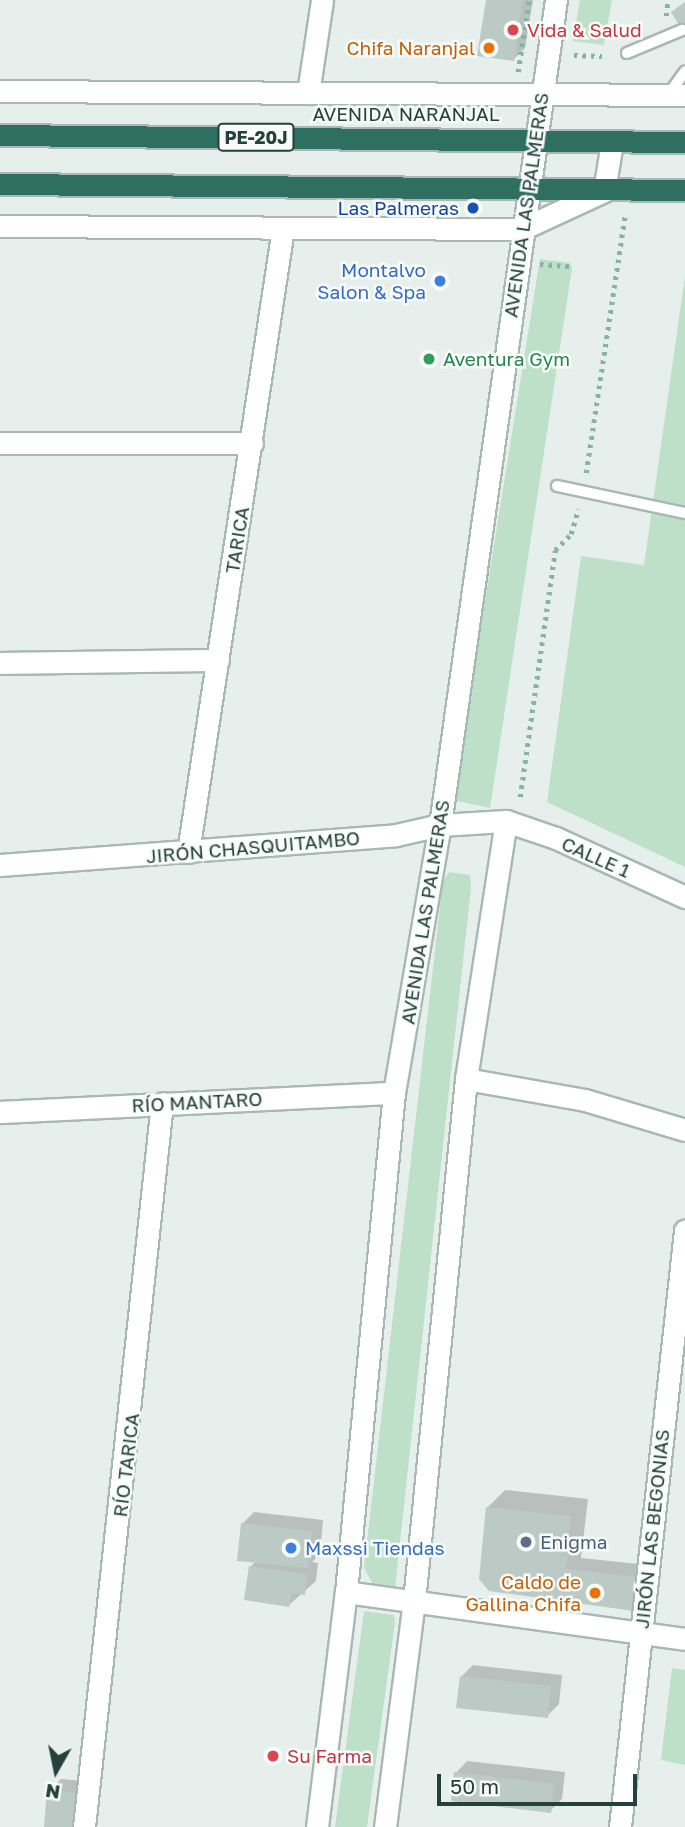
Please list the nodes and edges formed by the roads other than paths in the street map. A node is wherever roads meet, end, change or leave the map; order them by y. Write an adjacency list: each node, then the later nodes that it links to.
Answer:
1 (322, 0): 7 (street)
2 (556, 0): 8 (street, AVENIDA LAS PALMERAS)
3 (681, 30): 4 (lane)
4 (627, 54)
5 (685, 72): 9 (lane)
6 (0, 91): 7 (street, AVENIDA NARANJAL)
7 (308, 93): 8 (street, AVENIDA NARANJAL)
8 (542, 94): 9 (street, AVENIDA NARANJAL); 11 (street, AVENIDA LAS PALMERAS)
9 (676, 96)
10 (0, 135): 11 (highway, AVENIDA NARANJAL / PE-20J)
11 (536, 138): 12 (highway, AVENIDA NARANJAL / PE-20J); 16 (street, AVENIDA LAS PALMERAS)
12 (612, 142): 13 (highway, AVENIDA NARANJAL / PE-20J); 17 (street)
13 (685, 142)
14 (0, 184): 16 (highway)
15 (685, 190): 17 (highway)
16 (528, 191): 17 (highway); 20 (street, AVENIDA LAS PALMERAS)
17 (604, 191): 20 (street)
18 (0, 226): 19 (street)
19 (283, 228): 20 (street); 22 (street, TARICA)
20 (522, 229): 28 (street, AVENIDA LAS PALMERAS)
21 (0, 443): 22 (street)
22 (251, 443): 25 (street, TARICA)
23 (556, 486): 24 (lane)
24 (685, 513)
25 (218, 660): 26 (street); 29 (street, TARICA)
26 (0, 663)
27 (506, 821): 28 (street, JIRÓN CHASQUITAMBO); 31 (street, CALLE 1); 32 (street)
28 (440, 825): 29 (street, JIRÓN CHASQUITAMBO); 33 (street, AVENIDA LAS PALMERAS)
29 (188, 852): 30 (street, JIRÓN CHASQUITAMBO)
30 (0, 865)
31 (685, 897)
32 (466, 1079): 36 (street); 40 (street)
33 (394, 1093): 34 (street, RÍO MANTARO); 39 (street, AVENIDA LAS PALMERAS)
34 (162, 1103): 35 (street, RÍO MANTARO); 43 (street, RÍO TARICA)
35 (0, 1112)
36 (685, 1130)
37 (685, 1231): 38 (street, JIRÓN LAS BEGONIAS)
38 (676, 1388): 41 (street, JIRÓN LAS BEGONIAS)
39 (346, 1592): 40 (street); 44 (street, AVENIDA LAS PALMERAS)
40 (414, 1601): 41 (street); 45 (street)
41 (641, 1633): 42 (street); 46 (street, JIRÓN LAS BEGONIAS)
42 (685, 1639)
43 (84, 1827)
44 (317, 1827)
45 (385, 1827)
46 (620, 1827)

